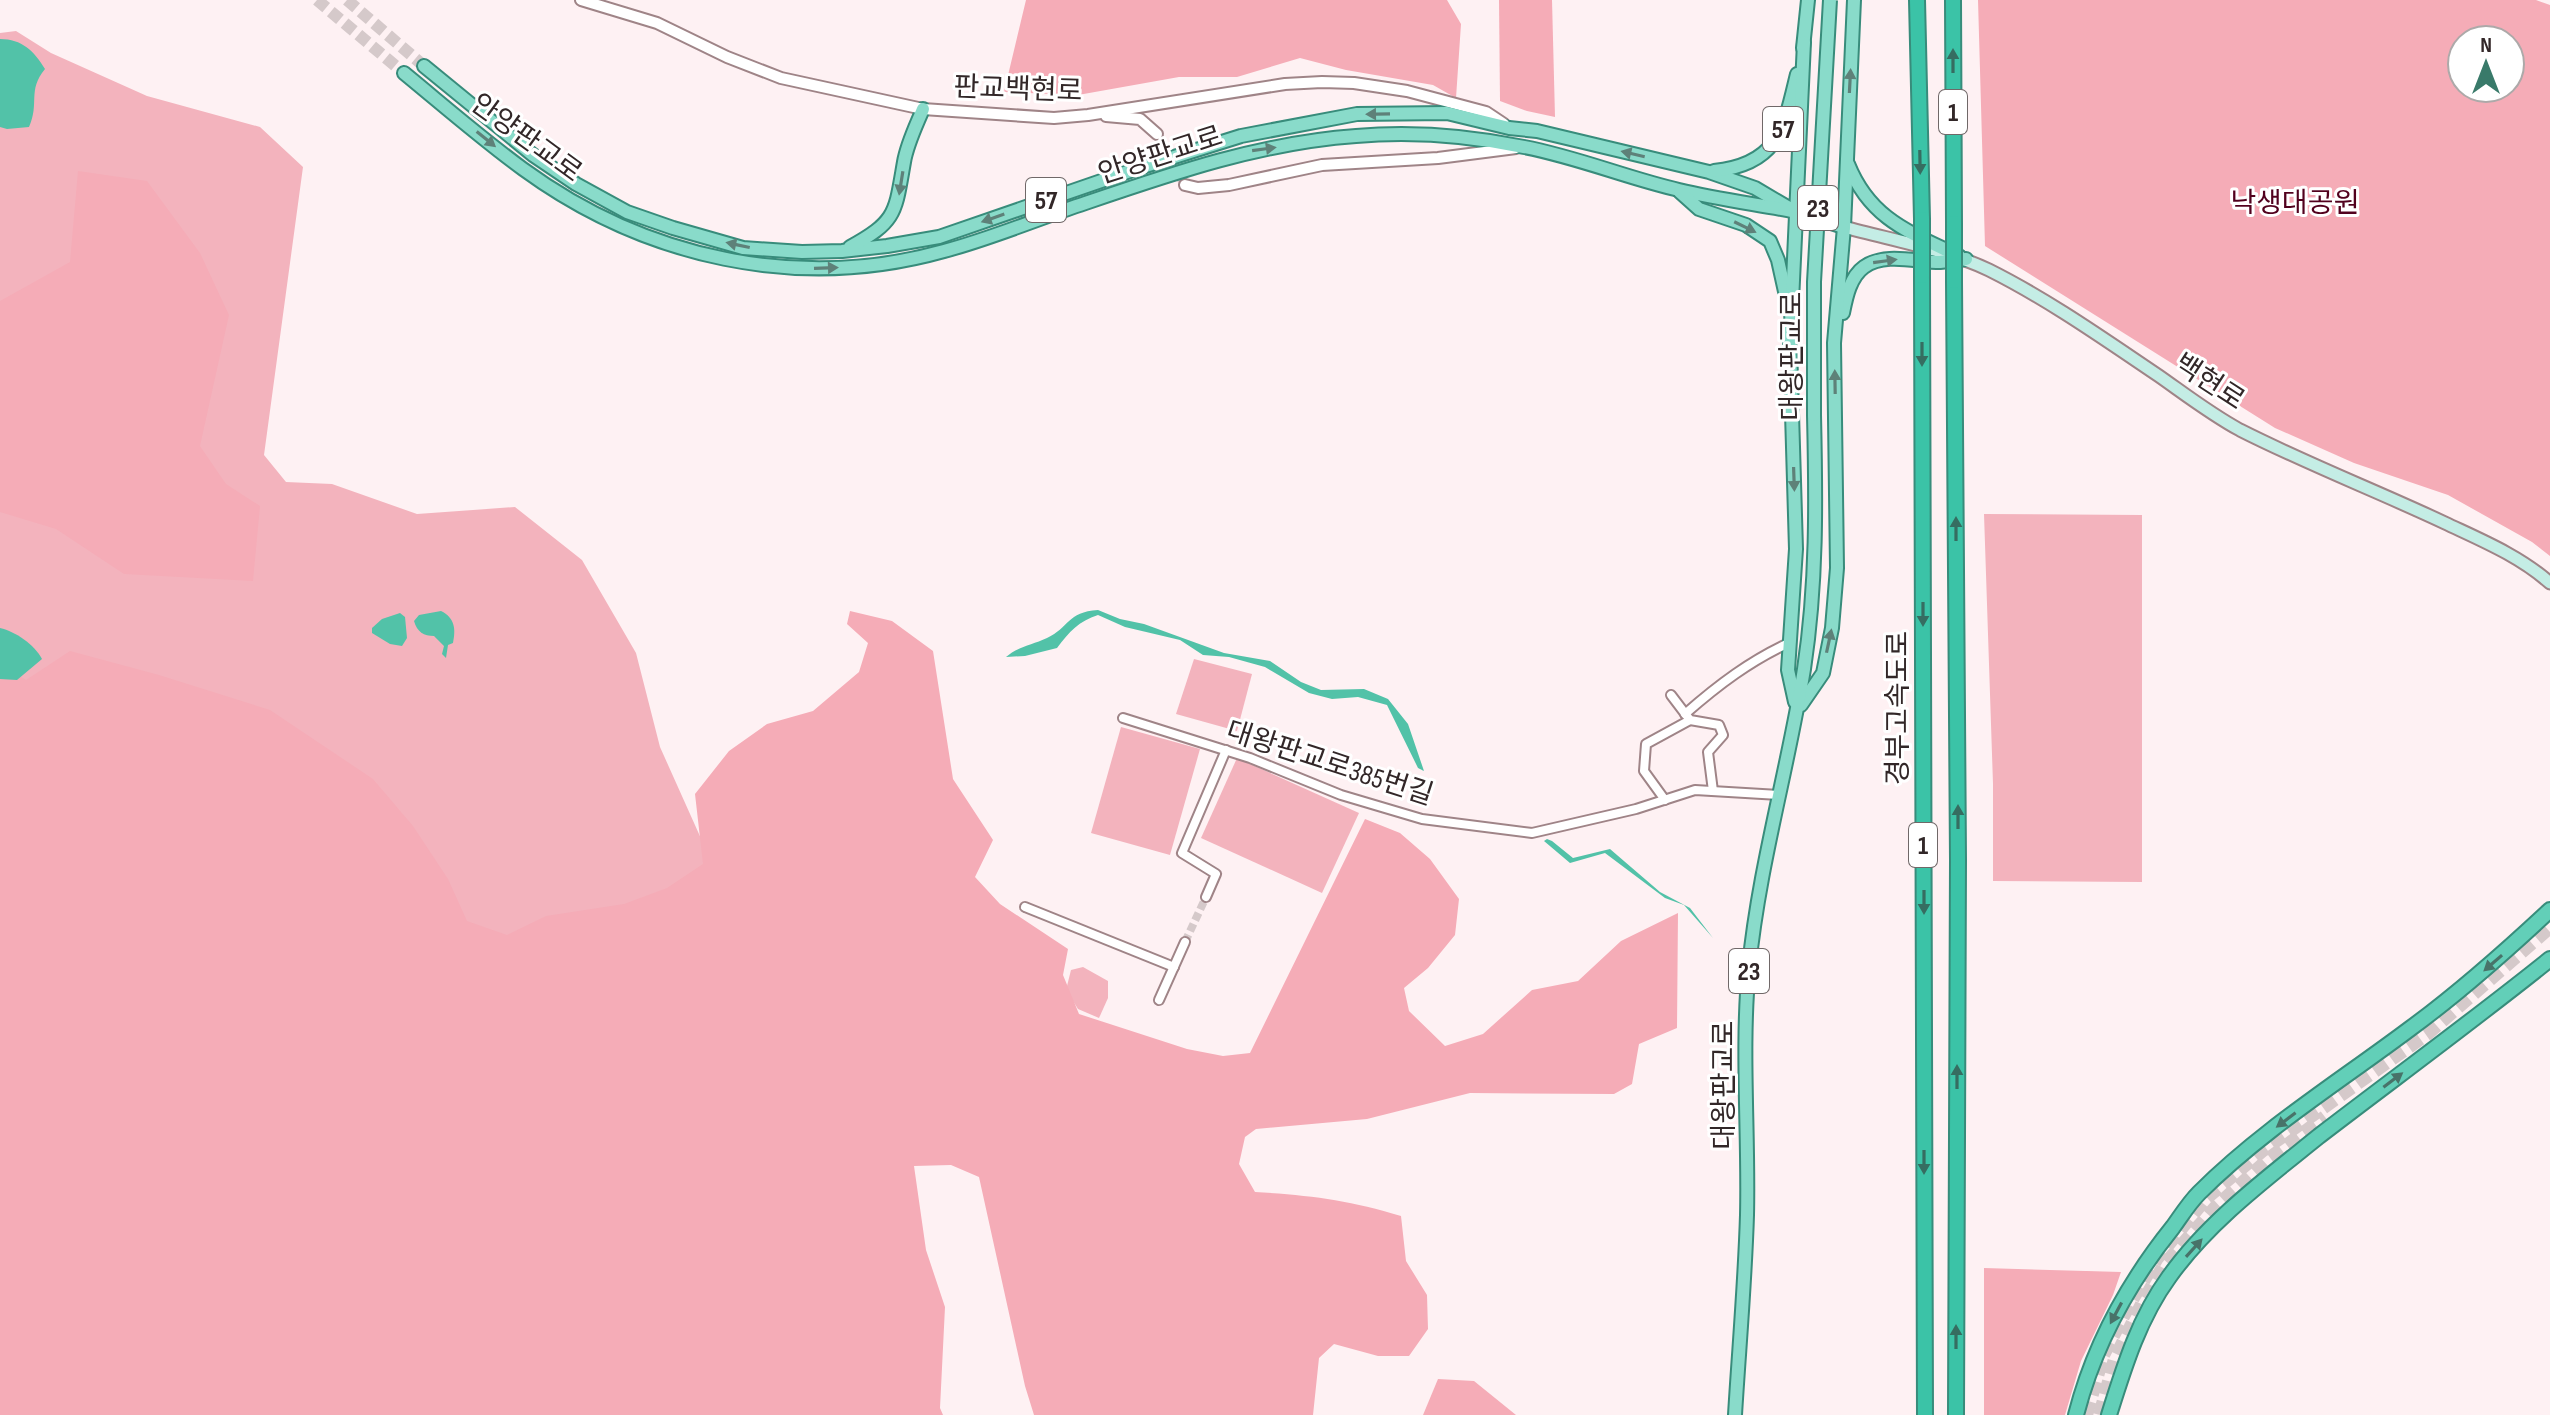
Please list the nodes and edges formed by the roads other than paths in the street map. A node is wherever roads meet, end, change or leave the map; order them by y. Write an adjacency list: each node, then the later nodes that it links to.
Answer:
1 (581, 0): 11 (street, 판교백현로)
2 (1808, 0): 7 (main road, 57)
3 (1830, 0): 28 (main road, 대왕판교로 / 23, bridge)
4 (1854, 0): 15 (main road, 대왕판교로, one-way to 4)
5 (1917, 0): 43 (highway, 경부고속도로 / 1, one-way to 43, bridge)
6 (1953, 0): 44 (highway, 1, one-way to 6, bridge)
7 (1804, 42): 16 (main road, 57); 19 (main road, 대왕판교로)
8 (424, 66): 21 (main road, 안양판교로 / 57, one-way to 8)
9 (404, 73): 14 (main road, 안양판교로 / 57, one-way to 14)
10 (1166, 102): 12 (street, 판교백현로); 12 (street); 13 (street, 판교백현로)
11 (923, 109): 12 (street, 판교백현로); 21 (main road, one-way to 21)
12 (1088, 115)
13 (1509, 128): 16 (main road, 안양판교로 / 57, one-way to 13); 21 (main road, 안양판교로 / 57, one-way to 21)
14 (1526, 147): 17 (street); 18 (main road, 안양판교로 / 57)
15 (1847, 159): 20 (main road, 대왕판교로); 22 (main road)
16 (1709, 172): 19 (main road, 안양판교로 / 57)
17 (1185, 185)
18 (1678, 190): 19 (main road, 안양판교로 / 57); 24 (main road, one-way to 24)
19 (1795, 212): 20 (main road, 안양판교로 / 57); 24 (main road, 대왕판교로 / 23)
20 (1844, 227): 22 (main road, 백현로); 23 (main road, 대왕판교로)
21 (842, 251)
22 (1966, 259): 23 (main road, one-way to 22); 25 (main road, 백현로)
23 (1834, 343): 28 (main road, 대왕판교로, one-way to 23)
24 (1790, 345): 26 (main road, 대왕판교로, one-way to 26)
25 (2550, 583)
26 (1791, 642): 28 (main road, 대왕판교로); 29 (street)
27 (1671, 695): 29 (street)
28 (1797, 711): 33 (main road, 대왕판교로 / 23)
29 (1687, 717): 32 (street); 34 (street)
30 (1123, 718): 31 (street, 대왕판교로385번길)
31 (1226, 750): 34 (street, 대왕판교로385번길); 35 (street)
32 (1713, 791): 33 (street, 대왕판교로385번길); 34 (street, 대왕판교로385번길)
33 (1779, 795): 42 (main road, 대왕판교로 / 23)
34 (1665, 800)
35 (1206, 897)
36 (1025, 907): 40 (street)
37 (2550, 910): 45 (highway, one-way to 45)
38 (1185, 942): 40 (street)
39 (2550, 959): 46 (highway, one-way to 39)
40 (1174, 967): 41 (street)
41 (1159, 1000)
42 (1735, 1415)
43 (1925, 1415)
44 (1956, 1415)
45 (2076, 1415)
46 (2109, 1415)

